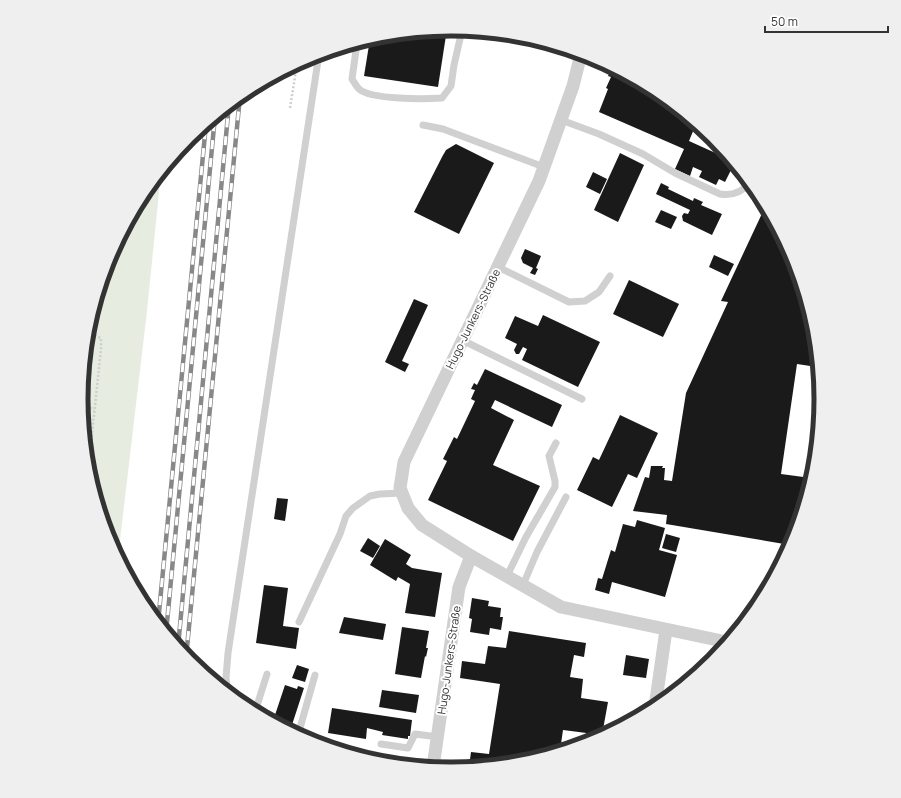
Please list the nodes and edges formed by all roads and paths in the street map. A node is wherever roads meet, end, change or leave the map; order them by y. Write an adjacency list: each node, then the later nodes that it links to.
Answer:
1 (461, 36): 2 (lane)
2 (356, 48)
3 (579, 60): 7 (street, Hugo-Junkers-Straße)
4 (318, 62): 30 (lane)
5 (296, 71): 6 (path)
6 (290, 108)
7 (561, 120): 9 (street, Hugo-Junkers-Straße); 10 (lane)
8 (423, 125): 9 (lane)
9 (544, 167): 11 (street, Hugo-Junkers-Straße)
10 (744, 187)
11 (498, 267): 12 (lane); 14 (street, Hugo-Junkers-Straße)
12 (610, 276)
13 (93, 335): 17 (path)
14 (462, 340): 15 (lane); 20 (street, Hugo-Junkers-Straße)
15 (582, 399)
16 (88, 406): 17 (path)
17 (94, 410): 19 (path)
18 (556, 442): 23 (lane)
19 (91, 443)
20 (402, 494): 22 (street, Hugo-Junkers-Straße); 25 (lane)
21 (566, 497): 24 (lane)
22 (471, 556): 23 (street, Hugo-Junkers-Straße); 34 (street, Hugo-Junkers-Straße)
23 (507, 576): 24 (street, Hugo-Junkers-Straße)
24 (523, 585): 26 (street, Hugo-Junkers-Straße)
25 (299, 622)
26 (666, 630): 27 (street, Hugo-Junkers-Straße); 31 (street)
27 (721, 641)
28 (267, 674): 32 (lane)
29 (315, 675): 33 (lane)
30 (227, 685)
31 (656, 698)
32 (257, 706)
33 (300, 729)
34 (438, 737): 35 (lane); 36 (street, Hugo-Junkers-Straße)
35 (382, 744)
36 (434, 761)

